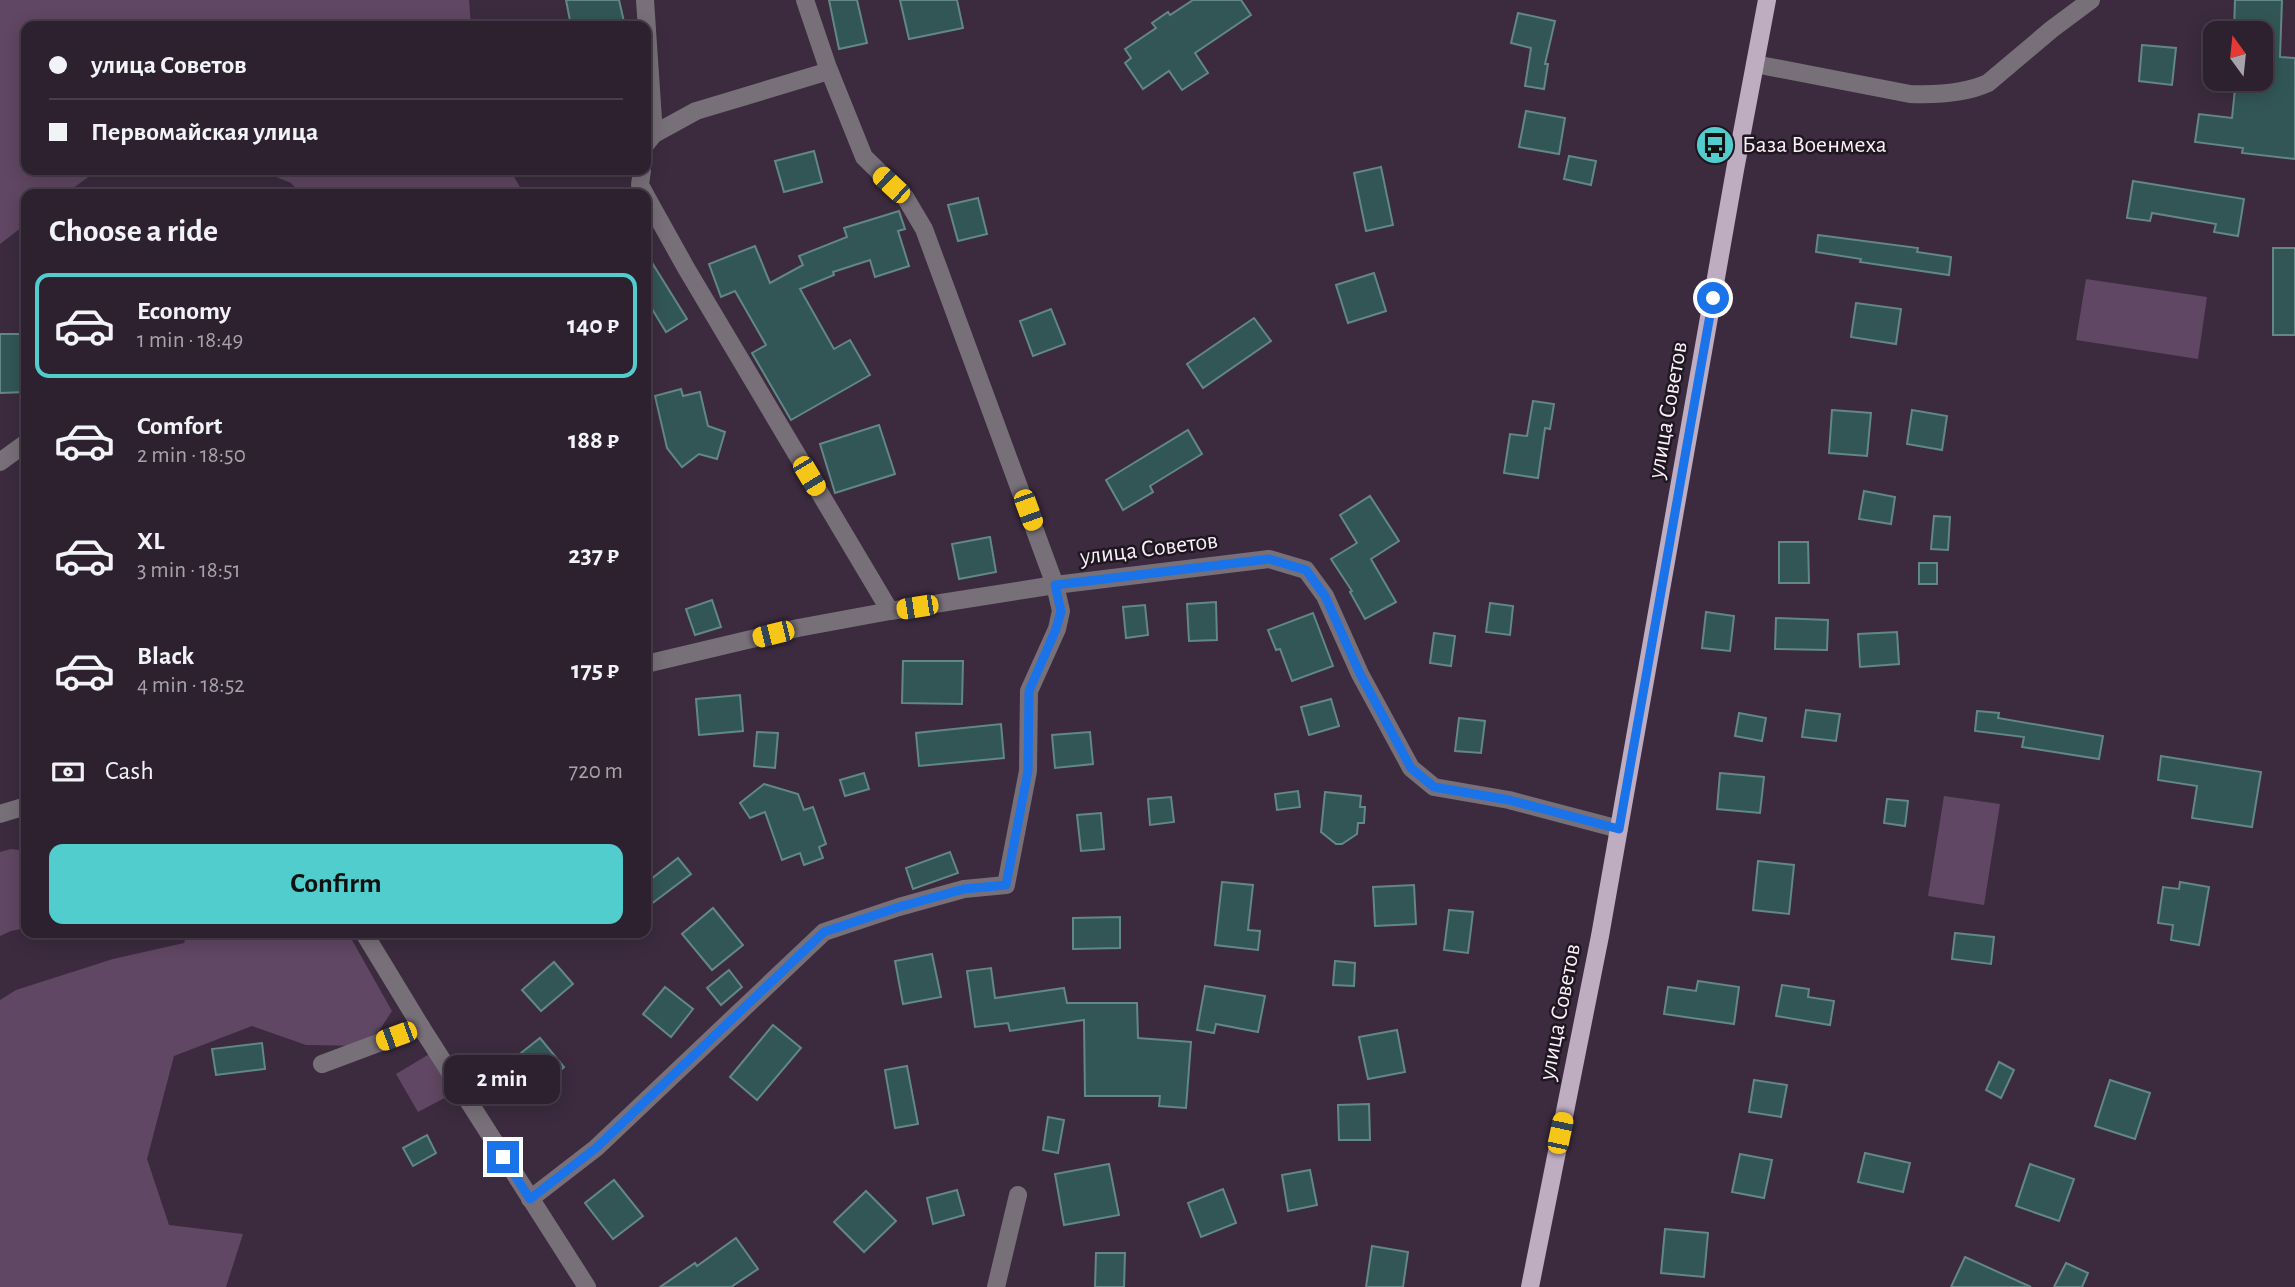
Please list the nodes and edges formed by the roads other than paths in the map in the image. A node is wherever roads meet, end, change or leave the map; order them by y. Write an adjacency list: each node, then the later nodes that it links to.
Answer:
1 (645, 0): 5 (street)
2 (804, 0): 7 (street, улица Советов)
3 (1768, 0): 6 (main road, улица Советов)
4 (2091, 0): 6 (street)
5 (646, 21)
6 (1755, 64): 17 (main road, улица Советов)
7 (829, 71): 8 (street); 12 (street, улица Советов)
8 (651, 138)
9 (651, 206): 13 (street)
10 (21, 447): 11 (street)
11 (0, 462)
12 (1055, 585): 13 (street, улица Советов); 17 (street, улица Советов); 22 (street, улица Советов)
13 (890, 611): 14 (street, улица Советов)
14 (651, 663)
15 (21, 808): 16 (street)
16 (0, 814)
17 (1619, 829): 25 (main road, улица Советов)
18 (366, 938): 19 (street)
19 (421, 1027): 20 (street); 22 (street)
20 (322, 1064)
21 (1018, 1195): 24 (street)
22 (530, 1199): 23 (street)
23 (587, 1287)
24 (996, 1287)
25 (1530, 1287)

